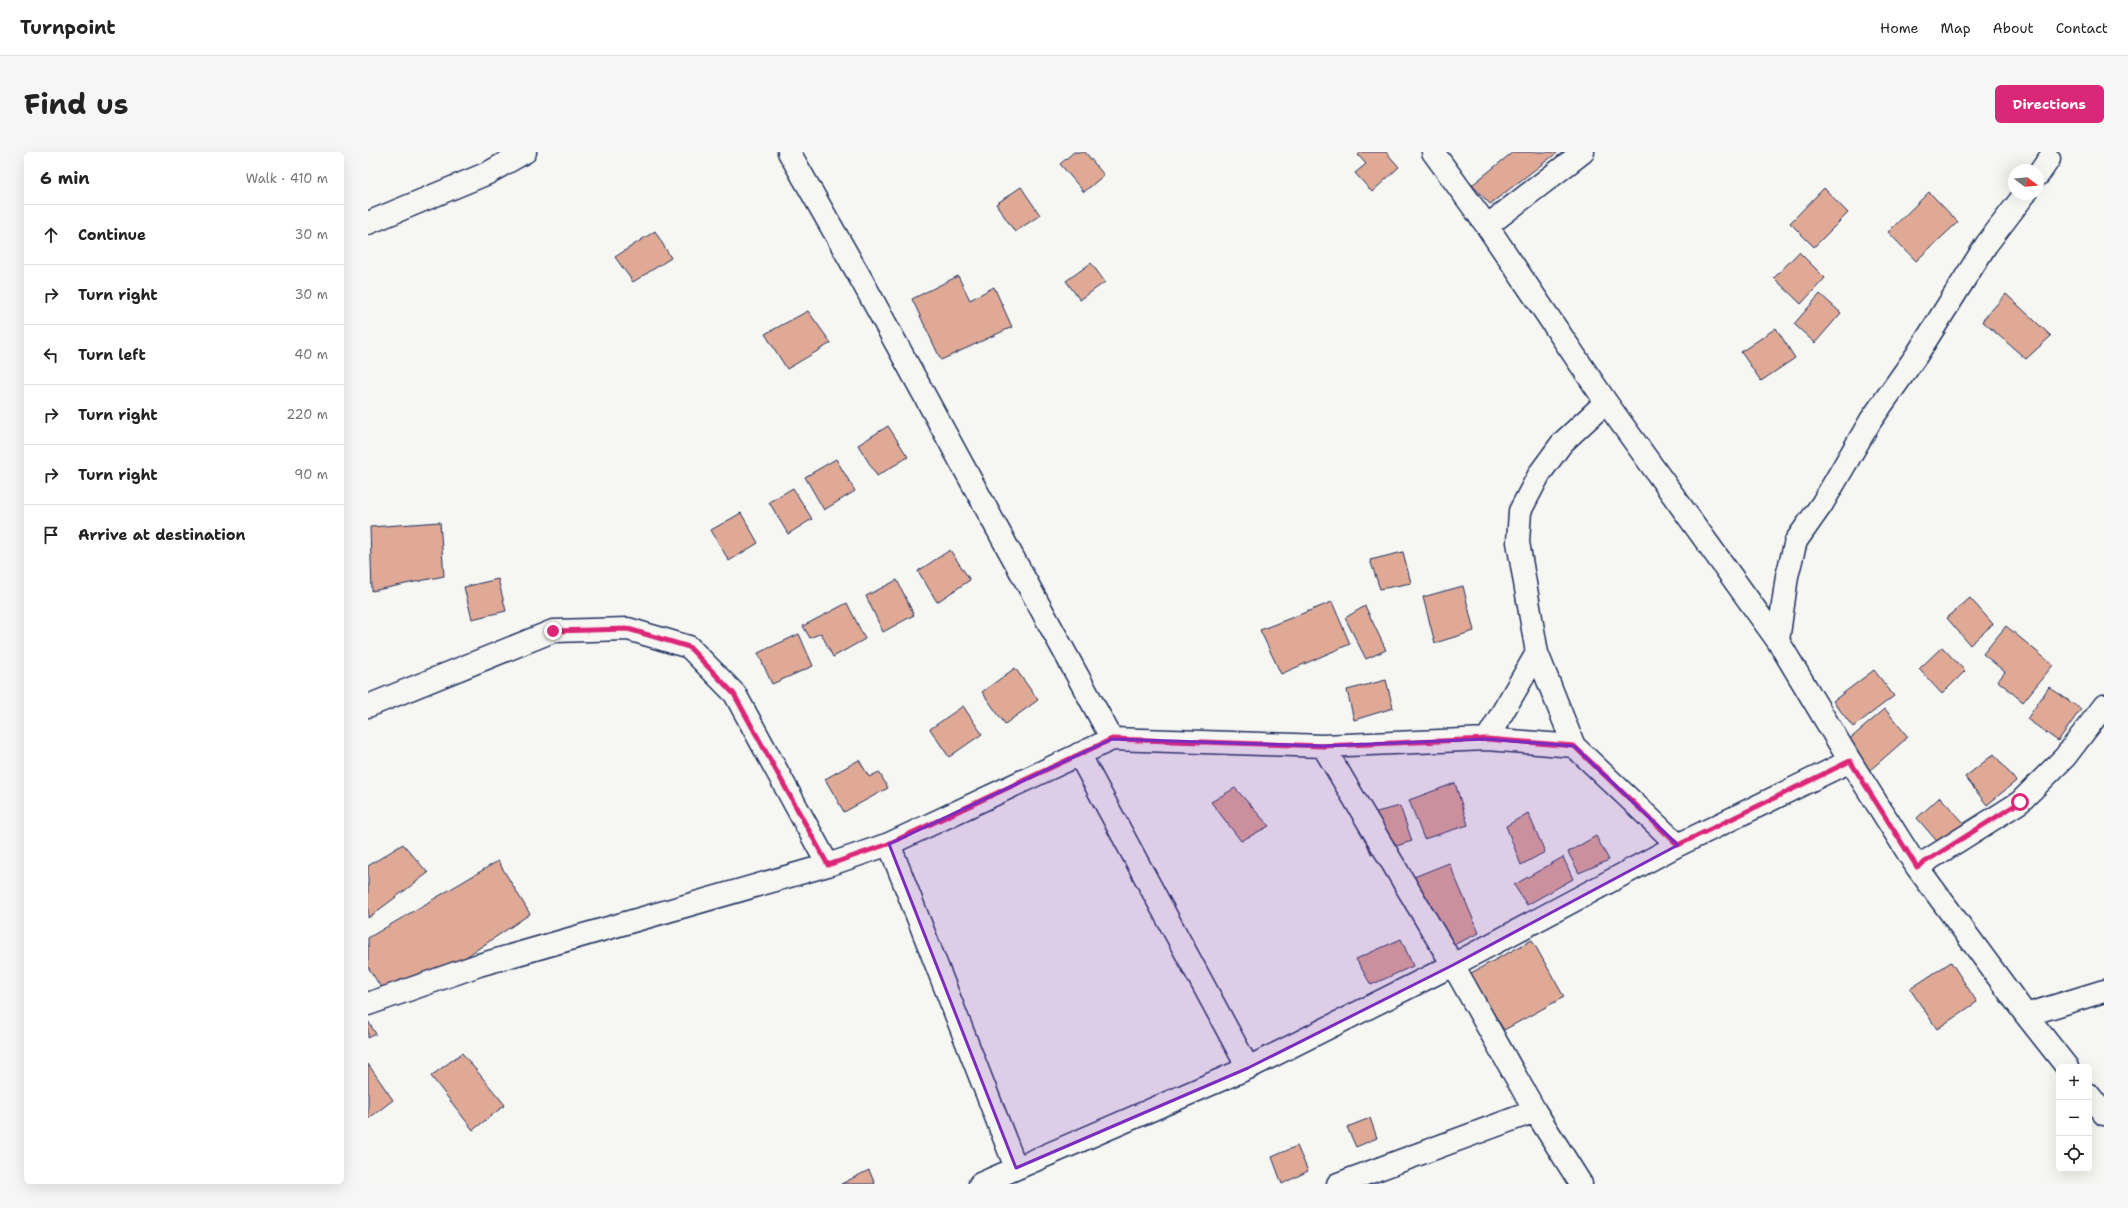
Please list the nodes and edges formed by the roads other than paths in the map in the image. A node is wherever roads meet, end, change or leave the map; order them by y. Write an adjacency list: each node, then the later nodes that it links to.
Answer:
1 (525, 152): 6 (street)
2 (789, 152): 13 (street)
3 (1433, 152): 7 (street)
4 (1583, 152): 7 (street)
5 (2020, 200): 9 (street)
6 (368, 223)
7 (1487, 226): 8 (street)
8 (1606, 402): 9 (street); 10 (street)
9 (1778, 641): 18 (street)
10 (1537, 653): 14 (street); 16 (street)
11 (368, 706): 21 (street)
12 (2104, 706): 22 (street)
13 (1112, 739): 15 (street); 17 (street)
14 (1487, 739): 15 (street); 16 (street)
15 (1323, 746): 23 (street)
16 (1574, 746): 20 (street)
17 (1079, 754): 19 (street); 28 (street)
18 (1850, 761): 20 (street); 22 (street)
19 (888, 844): 21 (street); 32 (street)
20 (1678, 845): 23 (street)
21 (828, 865): 25 (street)
22 (1917, 867): 26 (street)
23 (1452, 965): 28 (street); 30 (street)
24 (2104, 991): 26 (street)
25 (368, 1004)
26 (2026, 1015): 27 (street)
27 (2065, 1064)
28 (1248, 1068): 32 (street)
29 (2092, 1099): 31 (street)
30 (1535, 1111): 34 (street); 35 (street)
31 (2104, 1114)
32 (1016, 1168): 33 (street)
33 (980, 1184)
34 (1338, 1184)
35 (1581, 1184)

